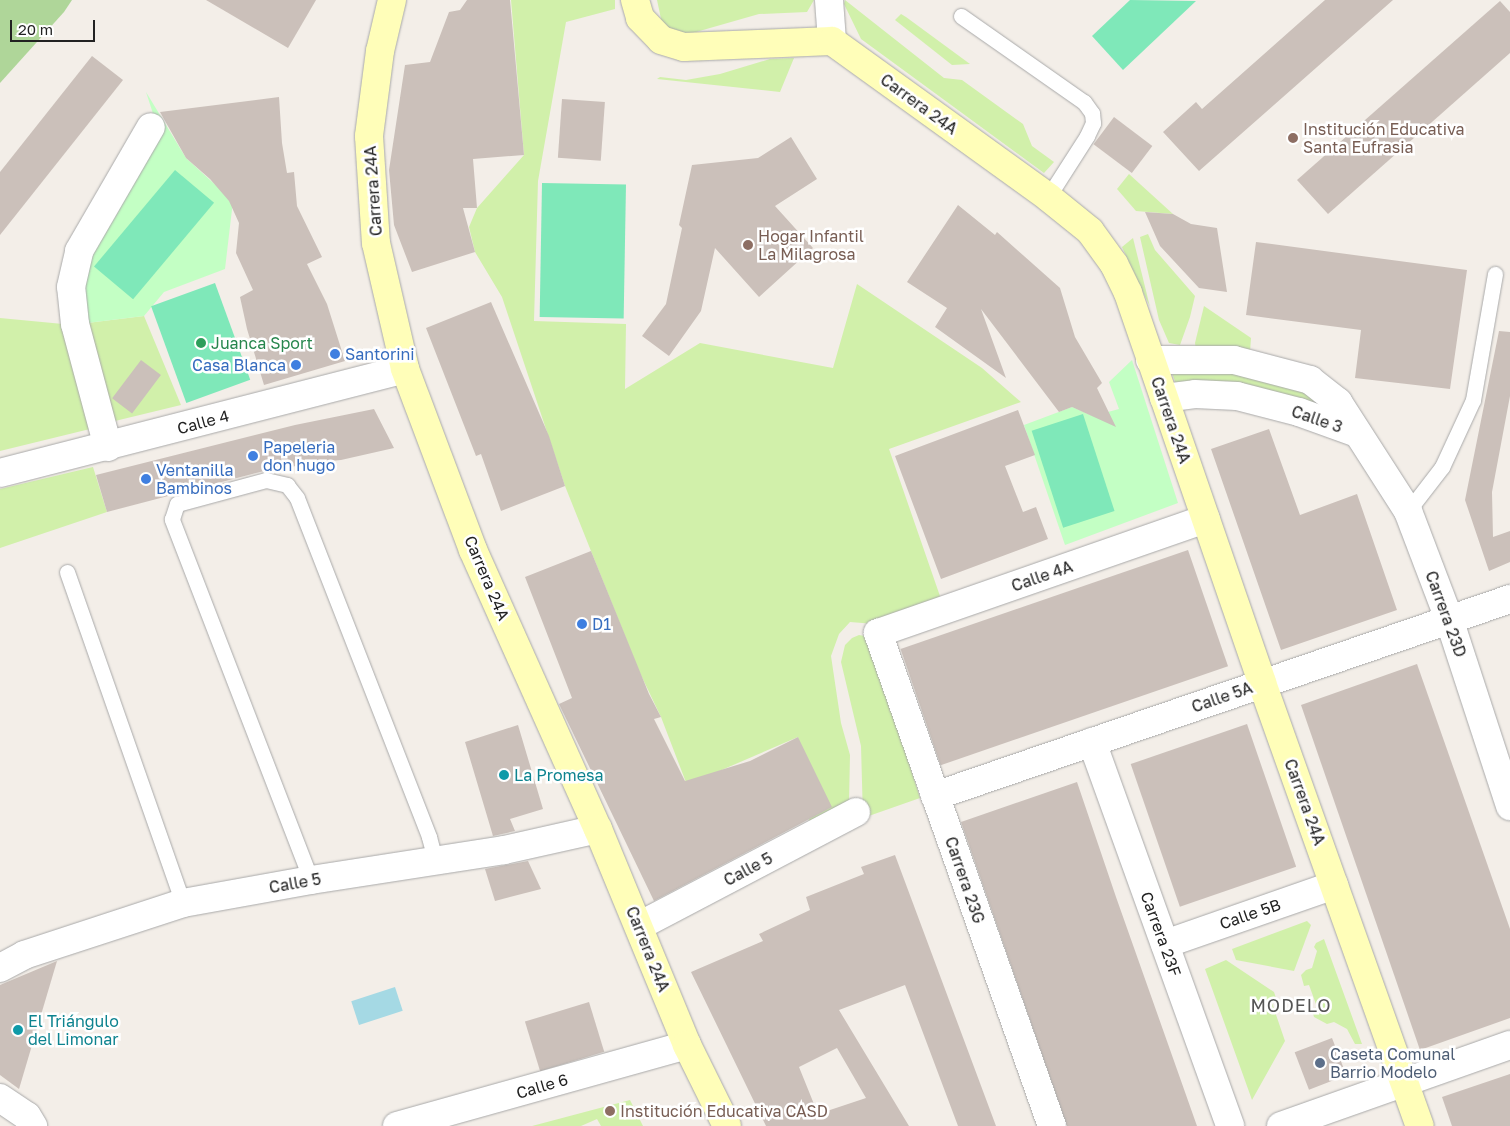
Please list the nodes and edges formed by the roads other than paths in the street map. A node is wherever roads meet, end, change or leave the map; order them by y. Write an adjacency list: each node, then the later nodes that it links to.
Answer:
1 (392, 0): 10 (street, Carrera 24A)
2 (636, 0): 5 (street)
3 (830, 0): 5 (street)
4 (961, 16): 7 (lane)
5 (832, 41): 7 (street, Carrera 24A)
6 (150, 128): 13 (street)
7 (1048, 198): 9 (street, Carrera 24A)
8 (1494, 274): 15 (lane)
9 (1150, 360): 11 (street, Carrera 24A); 12 (street, Calle 3)
10 (405, 369): 13 (street, Calle 4); 26 (street, Carrera 24A)
11 (1164, 398): 12 (street, Calle 3); 16 (street, Carrera 24A)
12 (1358, 433): 15 (street, Carrera 23D)
13 (108, 447): 14 (street, Calle 4)
14 (0, 473)
15 (1408, 511): 19 (street, Carrera 23D)
16 (1206, 519): 20 (street, Calle 4A); 21 (street, Carrera 24A)
17 (67, 572): 30 (lane)
18 (1510, 599): 19 (street, Calle 5A)
19 (1449, 619): 21 (street, Calle 5A); 24 (street, Carrera 23D)
20 (878, 633): 23 (street, Carrera 23G)
21 (1262, 683): 22 (street, Calle 5A); 29 (street, Carrera 24A)
22 (1092, 742): 23 (street, Calle 5A); 32 (street, Carrera 23F)
23 (935, 796): 41 (street, Carrera 23G)
24 (1510, 806)
25 (856, 812): 31 (street, Calle 5)
26 (598, 829): 27 (street, Calle 5); 31 (street, Carrera 24A)
27 (435, 860): 28 (street, Calle 5); 28 (lane)
28 (311, 880): 30 (street, Calle 5)
29 (1334, 884): 32 (street, Calle 5B); 36 (street, Carrera 24A)
30 (183, 903): 33 (street, Calle 5)
31 (639, 926): 34 (street, Carrera 24A)
32 (1165, 944): 42 (street, Carrera 23F)
33 (0, 968)
34 (687, 1045): 39 (street, Calle 6); 40 (street, Carrera 24A)
35 (1510, 1045): 36 (street)
36 (1405, 1083): 43 (street); 44 (street, Carrera 24A)
37 (0, 1098): 38 (street)
38 (33, 1126)
39 (397, 1126)
40 (727, 1126)
41 (1052, 1126)
42 (1230, 1126)
43 (1281, 1126)
44 (1420, 1126)

